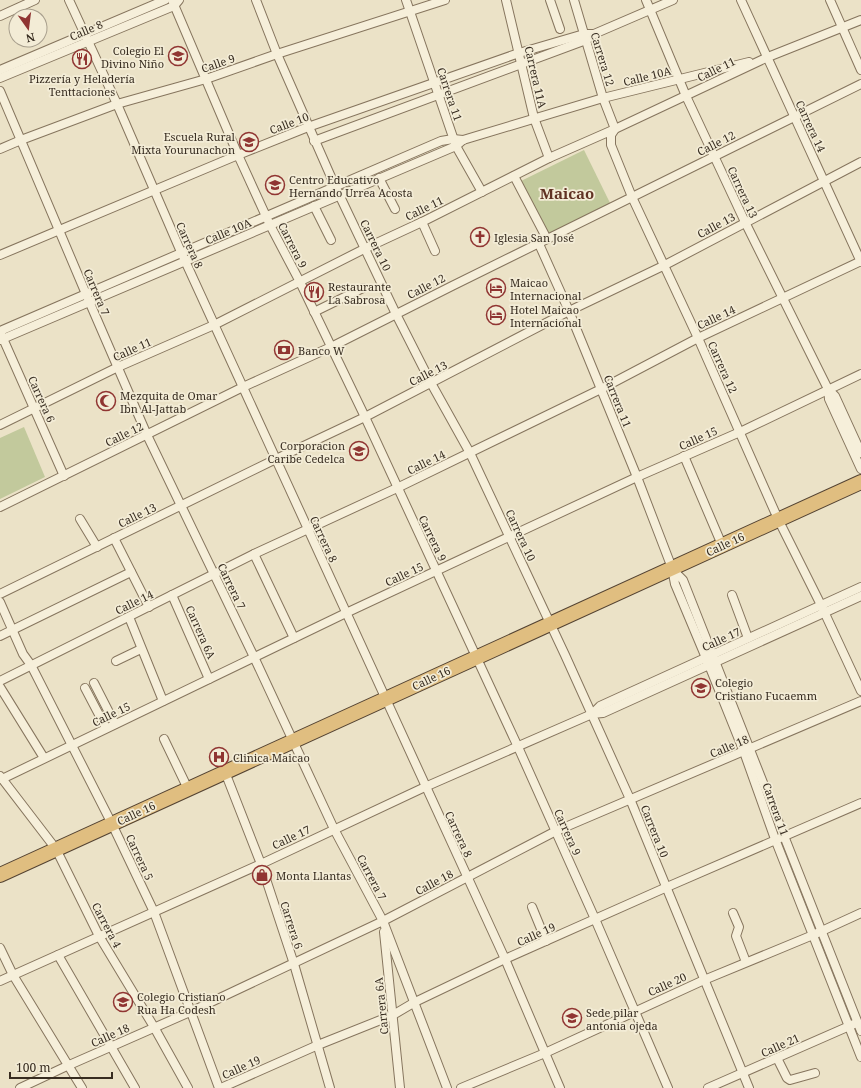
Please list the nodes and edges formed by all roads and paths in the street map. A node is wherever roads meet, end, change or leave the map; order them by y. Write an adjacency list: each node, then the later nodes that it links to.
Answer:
1 (35, 0): 17 (street)
2 (69, 0): 22 (street, Carrera 8)
3 (165, 0): 22 (street, Calle 8)
4 (256, 0): 24 (street, Carrera 10)
5 (406, 0): 16 (street, Carrera 11)
6 (445, 0): 16 (street, Calle 9)
7 (506, 0): 23 (street, Carrera 11A)
8 (550, 0): 19 (street)
9 (574, 0): 21 (street, Carrera 12)
10 (646, 0): 15 (street, Carrera 13)
11 (673, 0): 15 (street, Calle 10)
12 (741, 0): 25 (street, Carrera 14)
13 (830, 0): 20 (street)
14 (175, 2): 22 (street, Calle 8); 30 (street, Carrera 9)
15 (649, 9): 21 (street, Calle 10); 31 (street, Carrera 13)
16 (410, 11): 24 (street, Calle 9); 32 (street, Carrera 11)
17 (0, 16)
18 (861, 20): 20 (street, Calle 11)
19 (560, 29)
20 (842, 29): 25 (street, Calle 11); 28 (street)
21 (585, 37): 23 (street, Calle 10); 26 (street); 37 (street, Carrera 12)
22 (86, 38): 27 (street, Calle 8); 29 (street, Calle 8); 38 (street, Carrera 8)
23 (519, 53): 26 (street, Carrera 11A); 32 (street, Calle 10)
24 (276, 54): 30 (street, Calle 9); 41 (street, Carrera 10)
25 (768, 57): 31 (street, Calle 10A); 36 (street, Calle 11); 39 (street, Carrera 14)
26 (522, 64): 35 (street); 40 (street, Carrera 11A)
27 (0, 70)
28 (861, 70)
29 (0, 78)
30 (206, 79): 38 (street, Calle 9); 47 (street, Carrera 9)
31 (679, 80): 36 (street, Carrera 13); 37 (street, Calle 10A)
32 (434, 82): 35 (street, Carrera 11); 41 (street, Calle 10)
33 (861, 84): 39 (street, Calle 12)
34 (0, 91): 43 (street, Carrera 7)
35 (438, 95): 44 (street); 45 (street, Carrera 11)
36 (686, 96): 42 (street, Calle 11); 48 (street, Carrera 13)
37 (603, 98): 40 (street, Calle 10A); 42 (street, Carrera 12)
38 (117, 104): 43 (street, Calle 9); 55 (street, Carrera 8)
39 (794, 116): 48 (street, Calle 12); 53 (street, Carrera 14)
40 (534, 118): 45 (street, Calle 10A); 49 (street, Carrera 11A)
41 (308, 127): 44 (street, Carrera 10); 47 (street, Calle 10)
42 (615, 129): 49 (street, Calle 11); 58 (street, Carrera 12)
43 (21, 140): 46 (street, Calle 9); 65 (street, Carrera 7)
44 (314, 141): 54 (street, Carrera 10)
45 (454, 142): 52 (street, Calle 10A); 54 (street, Calle 10A); 56 (street, Carrera 11)
46 (0, 149)
47 (238, 155): 55 (street, Calle 10); 61 (street, Carrera 9)
48 (714, 156): 58 (street, Calle 12); 63 (street, Carrera 13)
49 (549, 158): 51 (street, Calle 11)
50 (861, 162): 53 (street, Calle 13)
51 (514, 176): 56 (street, Calle 11); 66 (street)
52 (379, 178): 57 (street, Calle 10A); 60 (street)
53 (825, 181): 63 (street, Calle 13); 73 (street, Carrera 14)
54 (335, 186): 57 (street, Carrera 10); 61 (street, Calle 10A)
55 (155, 191): 65 (street, Calle 10); 71 (street, Carrera 8)
56 (482, 192): 62 (street, Calle 11)
57 (339, 195): 59 (street, Calle 10A); 69 (street, Carrera 10)
58 (632, 197): 66 (street, Calle 12); 75 (street, Carrera 12)
59 (314, 206): 64 (street, Calle 10A); 67 (street)
60 (395, 209)
61 (267, 216): 64 (street, Carrera 9); 71 (street, Calle 10A)
62 (422, 222): 69 (street, Calle 11); 70 (street)
63 (745, 222): 75 (street, Calle 13); 79 (street, Carrera 13)
64 (270, 225): 74 (street, Calle 10A); 76 (street, Carrera 9)
65 (59, 231): 72 (street, Calle 10); 78 (street, Carrera 7)
66 (547, 239): 68 (street, Calle 12)
67 (331, 240)
68 (539, 244): 80 (street, Carrera 11); 82 (street, Calle 12)
69 (366, 248): 76 (street, Calle 11); 82 (street, Carrera 10)
70 (435, 251)
71 (181, 252): 74 (street, Carrera 8); 78 (street, Calle 10A)
72 (0, 255)
73 (861, 261): 79 (street, Calle 14)
74 (185, 262): 78 (street, Calle 10A); 83 (street, Carrera 8)
75 (663, 266): 80 (street, Calle 13); 85 (street, Carrera 12)
76 (300, 282): 81 (street, Carrera 9); 83 (street, Calle 11)
77 (363, 288): 81 (street)
78 (87, 298): 84 (street, Calle 10A); 87 (street, Carrera 7)
79 (782, 298): 85 (street, Calle 14); 92 (street, Carrera 13)
80 (569, 311): 89 (street, Calle 13); 91 (street, Carrera 11)
81 (314, 312): 86 (street, Carrera 9)
82 (396, 314): 86 (street, Calle 12); 89 (street, Carrera 10)
83 (214, 325): 87 (street, Calle 11); 90 (street, Carrera 8)
84 (1, 334): 93 (street, Carrera 6)
85 (698, 338): 91 (street, Calle 14); 96 (street, Carrera 12)
86 (331, 347): 90 (street, Calle 12); 94 (street, Carrera 9)
87 (118, 367): 93 (street, Calle 11); 97 (street, Carrera 7)
88 (861, 374): 92 (street, Calle 15)
89 (432, 383): 94 (street, Calle 13); 98 (street, Carrera 10)
90 (243, 388): 97 (street, Calle 12); 101 (street, Carrera 8)
91 (601, 389): 98 (street, Calle 14); 104 (street, Carrera 11)
92 (828, 389): 96 (street, Calle 15); 99 (street, Carrera 13); 102 (street, Carrera 13)
93 (34, 409): 95 (street, Calle 11); 103 (street, Carrera 6)
94 (365, 417): 101 (street, Calle 13); 106 (street, Carrera 9)
95 (0, 425)
96 (740, 432): 100 (street, Calle 15); 110 (street, Carrera 12)
97 (147, 435): 103 (street, Calle 12); 107 (street, Carrera 7)
98 (470, 453): 106 (street, Calle 14); 112 (street, Carrera 10)
99 (861, 453)
100 (684, 456): 104 (street, Calle 15); 114 (street)
101 (276, 459): 107 (street, Calle 13); 111 (street, Carrera 8)
102 (861, 469)
103 (64, 476): 108 (street, Calle 12)
104 (637, 477): 112 (street, Calle 15); 117 (street, Carrera 11)
105 (861, 482): 110 (highway, Calle 16)
106 (397, 488): 111 (street, Calle 14); 118 (street, Carrera 9)
107 (181, 506): 113 (street, Calle 13); 120 (street, Carrera 7)
108 (0, 507)
109 (80, 519): 115 (street)
110 (778, 519): 114 (highway, Calle 16); 128 (street, Carrera 12)
111 (307, 529): 116 (street, Calle 14); 129 (street, Carrera 8)
112 (510, 537): 118 (street, Calle 15); 131 (street, Carrera 10)
113 (114, 538): 115 (street, Calle 13); 119 (street)
114 (722, 545): 117 (highway, Calle 16)
115 (96, 547): 122 (street, Calle 13)
116 (254, 554): 120 (street, Calle 14); 134 (street)
117 (672, 568): 131 (highway, Calle 16); 139 (street, Carrera 11)
118 (437, 571): 129 (street, Calle 15); 138 (street, Carrera 9)
119 (131, 572): 127 (street); 132 (street)
120 (214, 574): 123 (street, Calle 14); 137 (street, Carrera 7)
121 (861, 587): 128 (street, Calle 17)
122 (0, 594)
123 (172, 595): 127 (street, Calle 14); 142 (street, Carrera 6A)
124 (732, 595): 135 (street)
125 (861, 596): 128 (street, Calle 17)
126 (0, 602): 132 (street, Carrera 5)
127 (149, 606): 130 (street, Calle 14)
128 (823, 609): 135 (street, Calle 17); 139 (street, Calle 17); 147 (street, Carrera 12)
129 (346, 613): 134 (street, Calle 15); 148 (street, Carrera 8)
130 (128, 617): 136 (street); 141 (street, Calle 14)
131 (550, 624): 138 (highway, Calle 16); 151 (street, Carrera 10)
132 (12, 630): 133 (street); 141 (street, Carrera 5)
133 (0, 636)
134 (294, 638): 137 (street, Calle 15)
135 (748, 638): 139 (street, Calle 17)
136 (141, 649): 140 (street); 149 (street)
137 (254, 657): 142 (street, Calle 15); 155 (street, Carrera 7)
138 (476, 657): 148 (highway, Calle 16); 157 (street, Carrera 9)
139 (710, 660): 151 (street, Calle 17); 158 (street, Carrera 11)
140 (116, 661)
141 (31, 665): 143 (street, Calle 14); 156 (street, Carrera 5)
142 (209, 679): 149 (street, Calle 15)
143 (0, 681)
144 (94, 683): 152 (street)
145 (0, 686): 159 (street)
146 (85, 688): 153 (street)
147 (861, 691)
148 (385, 699): 155 (highway, Calle 16); 162 (street, Carrera 8)
149 (163, 701): 152 (street, Calle 15)
150 (861, 701): 158 (street, Calle 18)
151 (592, 714): 157 (street, Calle 17); 164 (street, Carrera 10)
152 (115, 724): 153 (street, Calle 15)
153 (106, 728): 156 (street, Calle 15)
154 (164, 739): 163 (street)
155 (293, 741): 160 (highway, Calle 16); 167 (street, Carrera 7)
156 (73, 744): 159 (street, Calle 15); 166 (street, Carrera 5)
157 (518, 747): 162 (street, Calle 17); 168 (street, Carrera 9)
158 (747, 750): 164 (street, Calle 18); 169 (street, Carrera 11); 170 (street, Carrera 11)
159 (44, 758): 161 (street, Calle 15)
160 (225, 772): 163 (highway, Calle 16); 172 (street, Carrera 6)
161 (1, 778): 171 (street, Carrera 4)
162 (425, 786): 167 (street, Calle 17); 174 (street, Carrera 8)
163 (188, 789): 166 (highway, Calle 16)
164 (630, 799): 168 (street, Calle 18); 175 (street, Carrera 10)
165 (861, 803): 169 (street, Calle 19)
166 (112, 824): 171 (highway, Calle 16); 177 (street, Carrera 5)
167 (334, 829): 172 (street, Calle 17); 181 (street, Carrera 7)
168 (556, 831): 174 (street, Calle 18); 180 (street, Carrera 9)
169 (784, 836): 170 (street, Calle 19); 182 (street, Carrera 11)
170 (775, 839): 175 (street, Calle 19); 183 (street, Carrera 11)
171 (56, 849): 173 (highway, Calle 16); 184 (street, Carrera 4)
172 (261, 864): 177 (street, Calle 17); 190 (street, Carrera 6)
173 (0, 875)
174 (466, 877): 181 (street, Calle 18); 188 (street, Carrera 8)
175 (667, 887): 180 (street, Calle 19); 192 (street, Carrera 10)
176 (532, 907): 185 (street)
177 (154, 912): 184 (street, Calle 17); 196 (street, Carrera 5)
178 (733, 913): 189 (street)
179 (861, 913): 182 (street, Calle 20)
180 (595, 919): 185 (street, Calle 19); 195 (street, Carrera 9)
181 (383, 921): 190 (street, Calle 18); 194 (street, Carrera 7); 197 (street, Carrera 6A)
182 (822, 931): 183 (street, Calle 20); 198 (street, Carrera 11)
183 (813, 935): 189 (street, Calle 20); 200 (street, Carrera 11)
184 (99, 936): 187 (street, Calle 17); 199 (street, Carrera 4)
185 (546, 941): 188 (street, Calle 19)
186 (0, 948): 191 (street)
187 (58, 955): 191 (street, Calle 17); 202 (street)
188 (505, 959): 194 (street, Calle 19); 203 (street, Carrera 8)
189 (746, 962): 192 (street, Calle 20)
190 (294, 964): 196 (street, Calle 18); 201 (street, Carrera 6)
191 (12, 975): 193 (street, Calle 17); 206 (street)
192 (704, 980): 195 (street, Calle 20); 207 (street, Carrera 10)
193 (0, 981)
194 (415, 1002): 197 (street, Calle 19); 216 (street, Carrera 7)
195 (634, 1011): 203 (street, Calle 20); 219 (street, Carrera 9)
196 (190, 1012): 199 (street, Calle 18); 213 (street, Carrera 5)
197 (393, 1015): 201 (street, Calle 19); 215 (street, Carrera 6A)
198 (860, 1025): 200 (street, Calle 21)
199 (154, 1027): 202 (street, Calle 18); 212 (street, Carrera 4)
200 (849, 1027): 204 (street, Carrera 11); 205 (street, Calle 21)
201 (318, 1045): 213 (street, Calle 19); 214 (street, Carrera 6)
202 (112, 1047): 206 (street, Calle 18); 211 (street)
203 (545, 1053): 217 (street, Calle 20); 218 (street, Carrera 8)
204 (861, 1057)
205 (777, 1058): 207 (street, Calle 21); 208 (street)
206 (67, 1066): 209 (street, Calle 18); 210 (street)
207 (742, 1073): 220 (street, Calle 21); 221 (street, Carrera 10)
208 (815, 1073)
209 (20, 1088)
210 (82, 1088)
211 (135, 1088)
212 (188, 1088)
213 (220, 1088)
214 (330, 1088)
215 (400, 1088)
216 (448, 1088)
217 (461, 1088)
218 (560, 1088)
219 (668, 1088)
220 (708, 1088)
221 (749, 1088)

